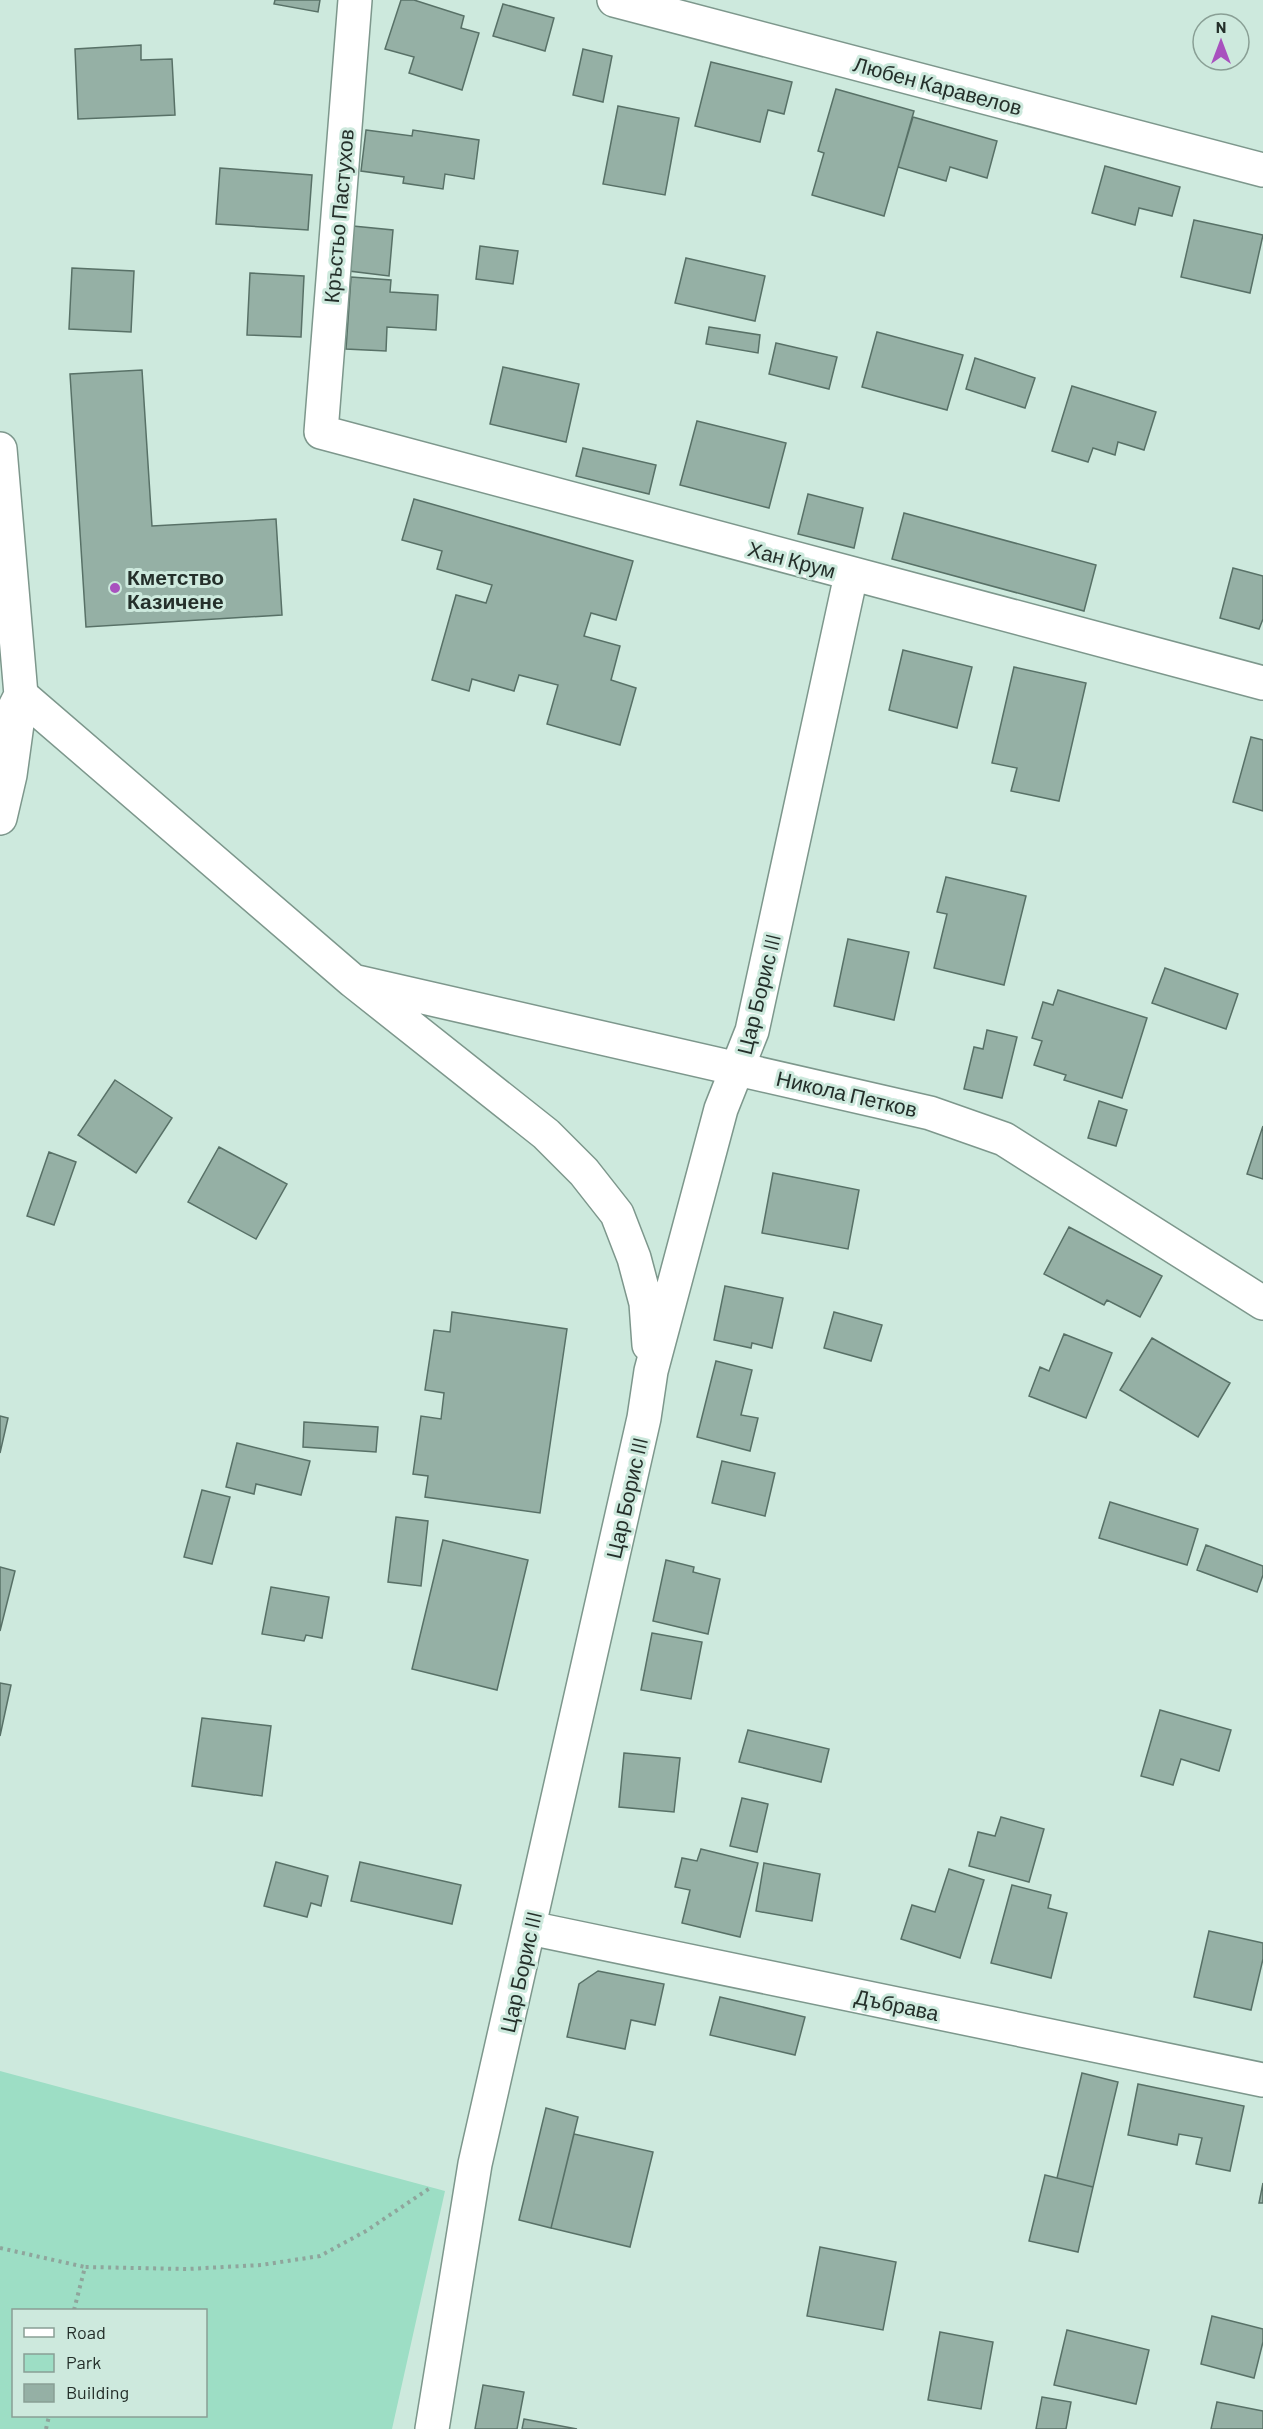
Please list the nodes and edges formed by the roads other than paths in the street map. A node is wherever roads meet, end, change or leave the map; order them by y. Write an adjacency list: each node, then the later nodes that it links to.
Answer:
1 (355, 0): 4 (street, Кръстьо Пастухов)
2 (614, 0): 3 (street, Любен Каравелов)
3 (1263, 170)
4 (321, 432): 6 (street, Хан Крум)
5 (0, 449): 8 (street)
6 (851, 575): 7 (street, Хан Крум); 12 (street, Цар Борис III)
7 (1263, 683)
8 (21, 695): 9 (street); 10 (street); 11 (street)
9 (0, 738)
10 (0, 818)
11 (353, 981): 12 (street, Никола Петков); 14 (street)
12 (738, 1068): 13 (street, Никола Петков); 14 (street, Цар Борис III)
13 (1263, 1303)
14 (651, 1371): 15 (street, Цар Борис III)
15 (530, 1928): 16 (street, Дъбрава); 17 (street, Цар Борис III)
16 (1263, 2080)
17 (432, 2429)

